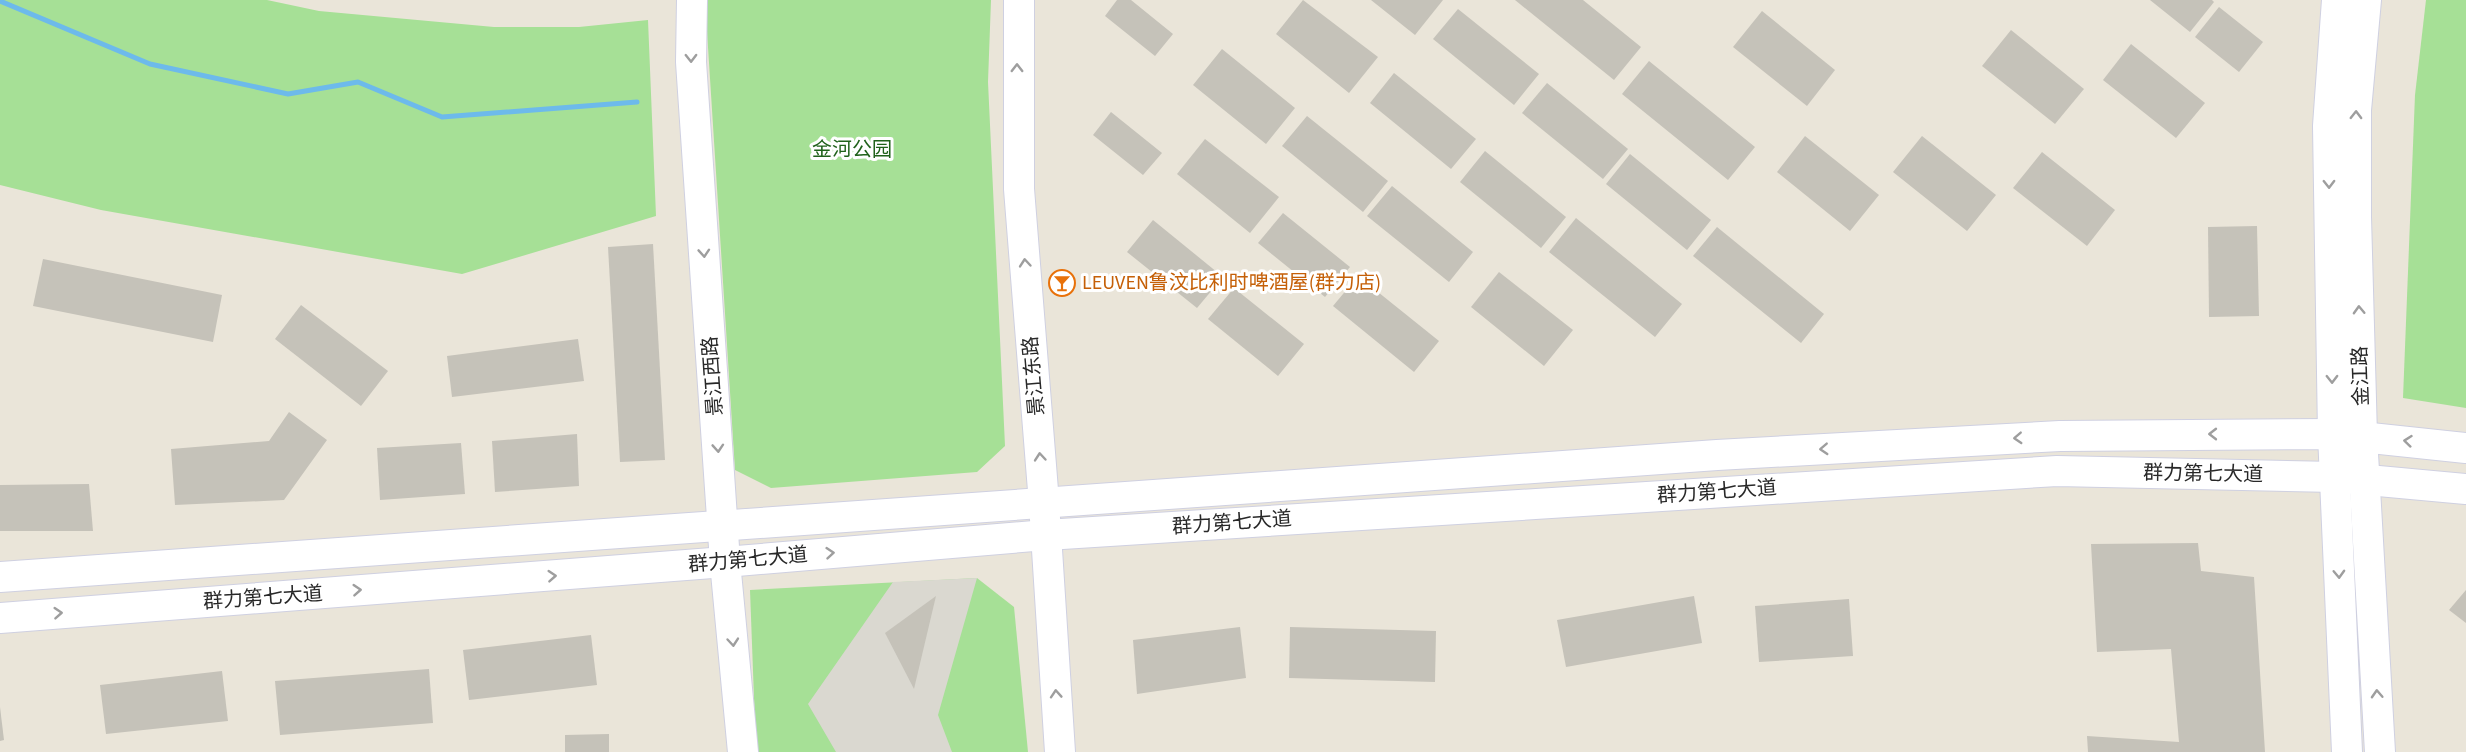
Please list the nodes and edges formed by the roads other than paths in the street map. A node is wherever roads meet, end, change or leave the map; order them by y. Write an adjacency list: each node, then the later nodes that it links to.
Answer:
1 (692, 0): 11 (main road, 景江西路, one-way to 11)
2 (1019, 0): 10 (main road, 景江东路, one-way to 2)
3 (2337, 0): 5 (main road, 金江路, one-way to 5)
4 (2366, 0): 5 (main road, 金江路, one-way to 4)
5 (2348, 435): 6 (main road, 群力第七大道, one-way to 5); 7 (main road, 金江路); 8 (main road, 金江路); 10 (main road, 群力第七大道, one-way to 10)
6 (2466, 448)
7 (2335, 477): 8 (main road, 群力第七大道); 12 (main road, 群力第七大道); 18 (main road, 金江路, one-way to 18)
8 (2366, 479): 9 (main road, 群力第七大道); 19 (main road, 金江路, one-way to 8)
9 (2466, 489)
10 (1044, 502): 11 (main road, 群力第七大道); 12 (main road, 景江东路)
11 (723, 527): 13 (main road, 景江西路); 14 (main road, 群力第七大道)
12 (1046, 535): 13 (main road, 群力第七大道, one-way to 12); 17 (main road, 景江东路, one-way to 12)
13 (725, 562): 15 (main road, 群力第七大道, one-way to 13); 16 (main road, 景江西路, one-way to 16)
14 (0, 577)
15 (0, 618)
16 (743, 752)
17 (1060, 752)
18 (2347, 752)
19 (2380, 752)

